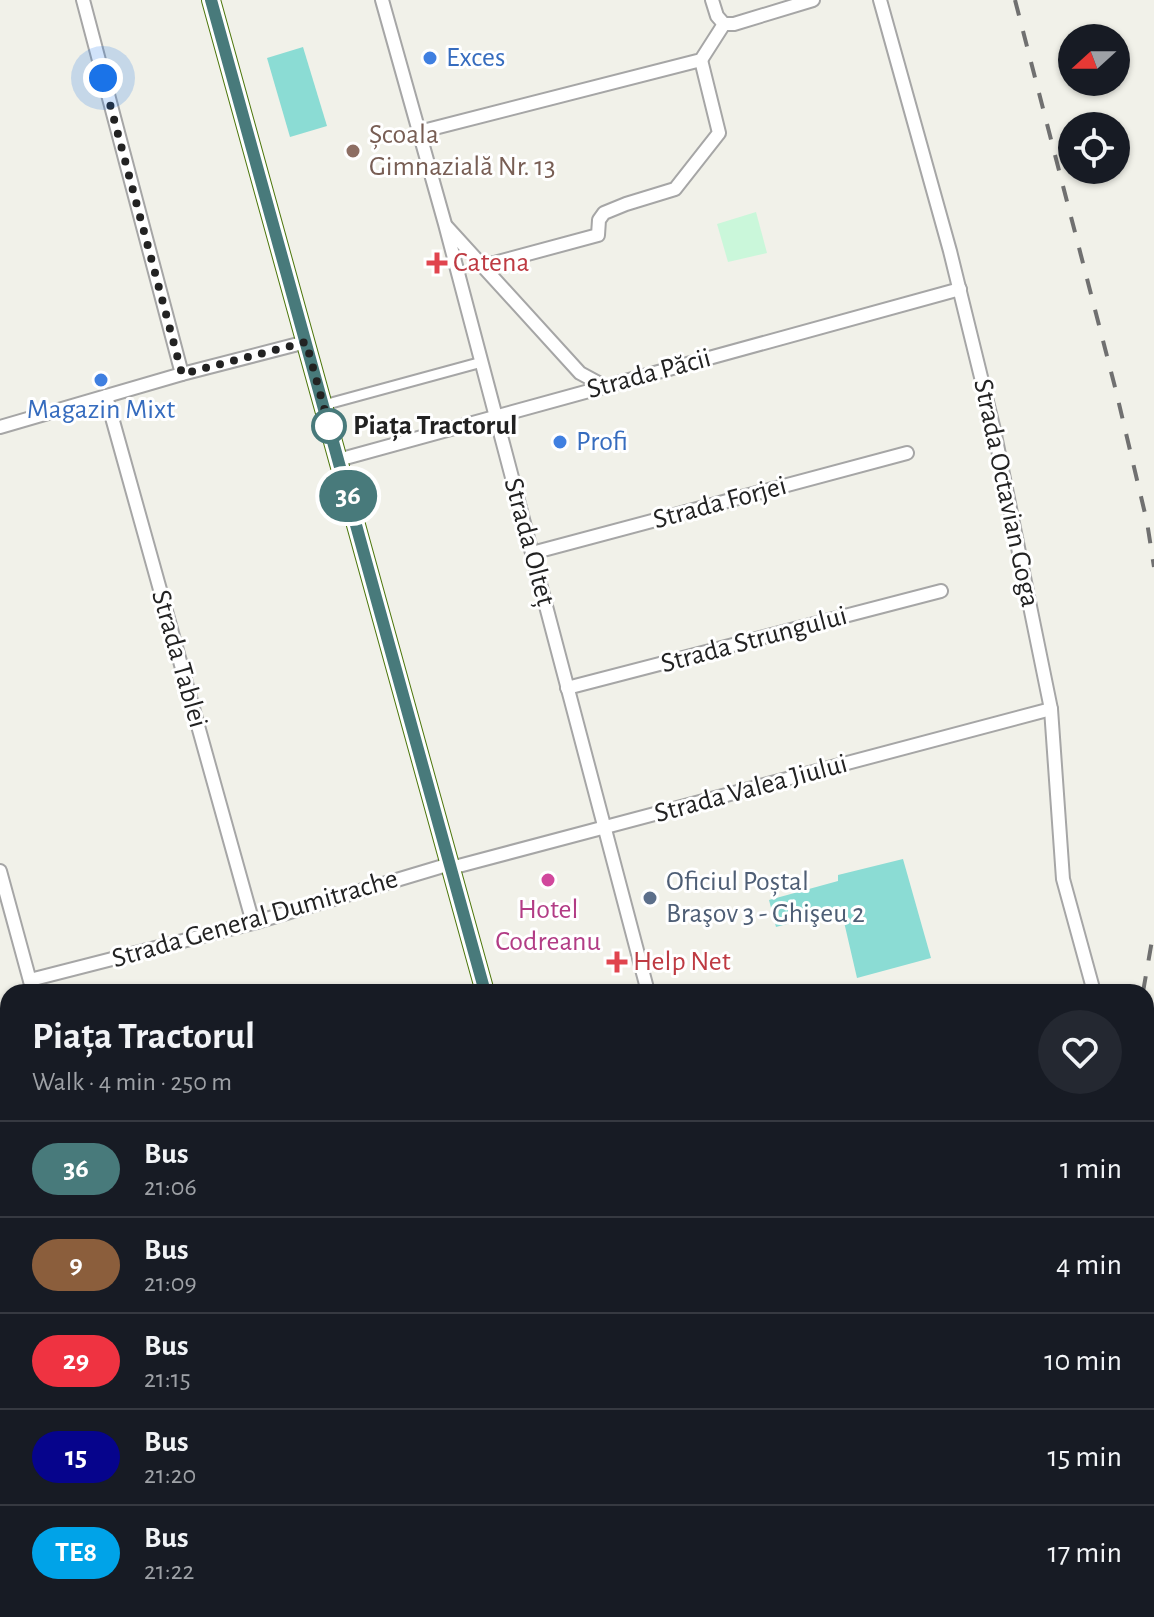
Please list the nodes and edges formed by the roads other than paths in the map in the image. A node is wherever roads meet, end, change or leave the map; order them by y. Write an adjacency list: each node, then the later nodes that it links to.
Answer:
1 (83, 0): 15 (street)
2 (211, 0): 13 (main road)
3 (382, 0): 9 (street, Strada Olteț)
4 (712, 0): 7 (street)
5 (813, 0): 7 (street)
6 (880, 0): 12 (street, Strada Octavian Goga)
7 (724, 24): 8 (street)
8 (701, 60): 9 (street); 11 (street)
9 (419, 132): 10 (street, Strada Olteț)
10 (445, 224): 11 (street); 14 (street, Strada Olteț)
11 (483, 266): 16 (street)
12 (960, 289): 16 (street, Strada Păcii); 26 (street, Strada Octavian Goga)
13 (306, 342): 15 (street); 18 (main road)
14 (482, 362): 18 (street); 19 (street, Strada Olteț)
15 (182, 374): 17 (street)
16 (604, 386): 19 (street, Strada Păcii)
17 (106, 396): 20 (street); 30 (street, Strada Tablei)
18 (324, 405): 22 (main road)
19 (496, 415): 22 (street, Strada Păcii); 23 (street, Strada Olteț)
20 (0, 427)
21 (907, 453): 23 (street, Strada Forjei)
22 (338, 460): 28 (main road)
23 (532, 553): 25 (street, Strada Olteț)
24 (941, 591): 25 (street, Strada Strungului)
25 (567, 688): 27 (street, Strada Olteț)
26 (1051, 709): 27 (street, Strada Valea Jiului); 35 (street, Strada Octavian Goga)
27 (604, 827): 28 (street, Strada Valea Jiului); 34 (street, Strada Olteț)
28 (451, 866): 30 (street, Strada General Dumitrache); 33 (main road)
29 (0, 871): 31 (street, Strada General Dumitrache)
30 (253, 923): 32 (street, Strada General Dumitrache)
31 (31, 984)
32 (39, 984)
33 (483, 984)
34 (646, 984)
35 (1092, 984)

